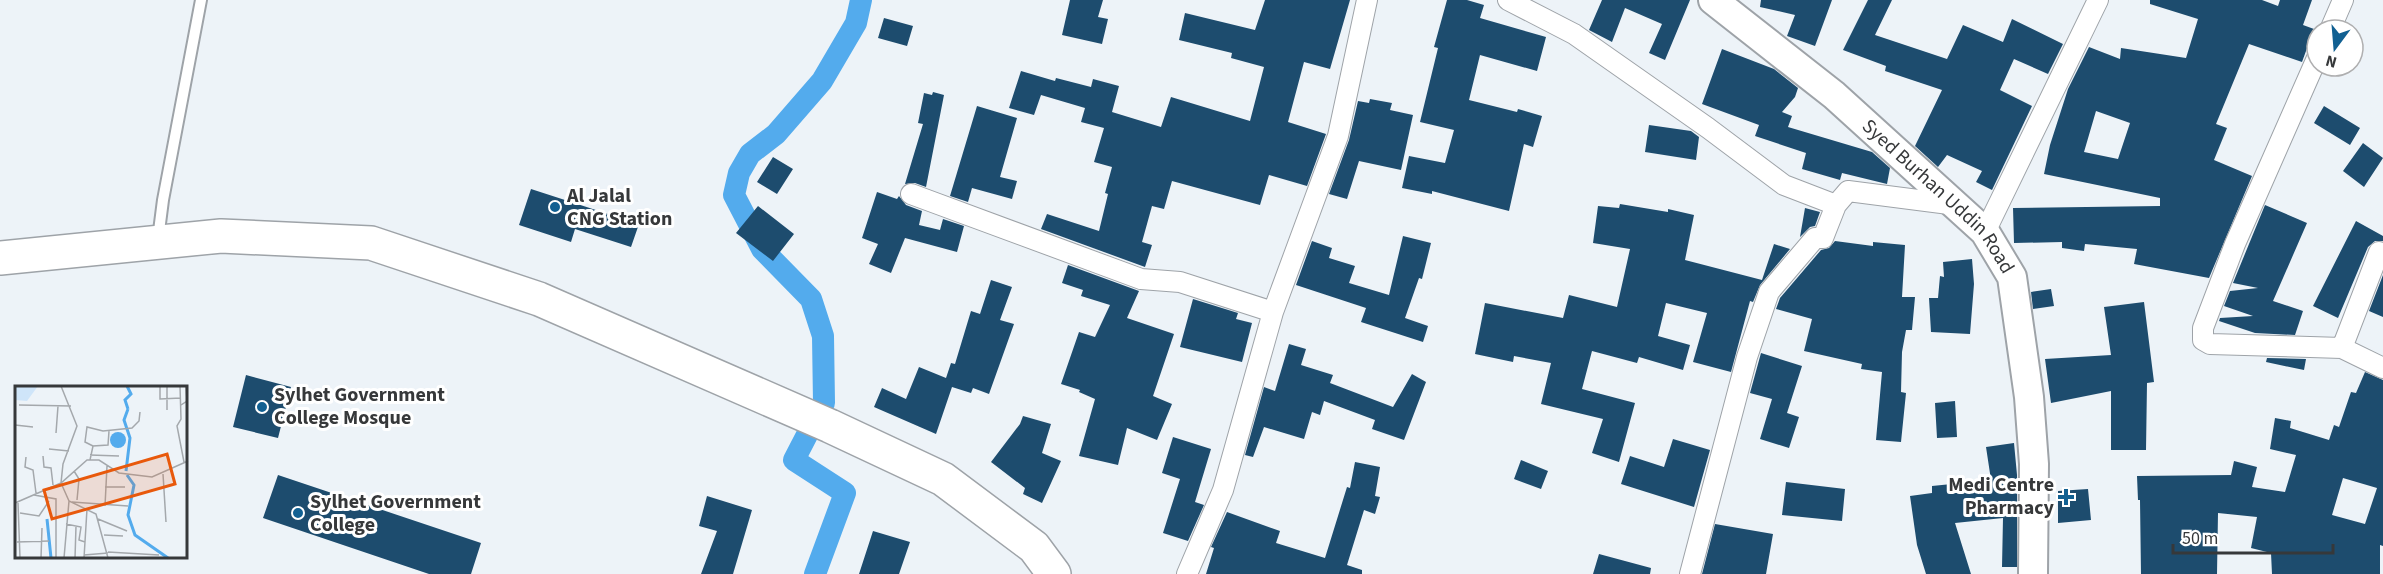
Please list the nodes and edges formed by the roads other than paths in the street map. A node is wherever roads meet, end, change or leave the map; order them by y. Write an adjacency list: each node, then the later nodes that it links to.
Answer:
1 (201, 0): 13 (lane)
2 (1366, 0): 16 (street)
3 (1508, 0): 10 (street)
4 (1713, 0): 11 (street, Syed Burhan Uddin Road)
5 (2098, 0): 12 (street)
6 (2343, 0): 7 (street)
7 (2335, 18)
8 (2308, 78): 17 (street)
9 (911, 194): 16 (street)
10 (1836, 205): 11 (street); 21 (street)
11 (1956, 205): 12 (street, Syed Burhan Uddin Road)
12 (1985, 232): 22 (street, Syed Burhan Uddin Road)
13 (158, 242): 15 (highway); 19 (highway)
14 (2383, 255): 17 (street)
15 (0, 258)
16 (1273, 312): 20 (street)
17 (2342, 348): 18 (street)
18 (2383, 368)
19 (1054, 574)
20 (1187, 574)
21 (1690, 574)
22 (2032, 574)

